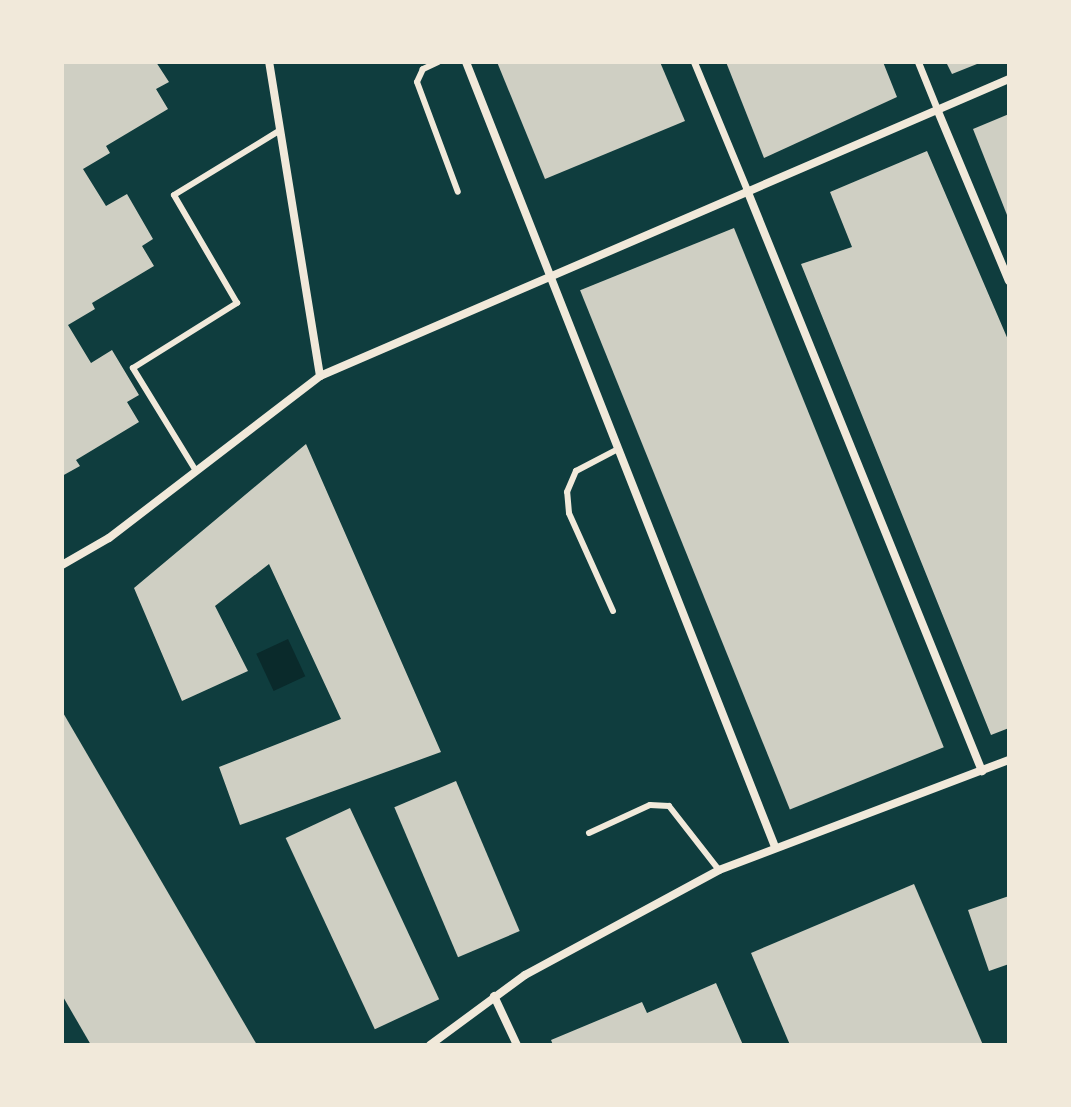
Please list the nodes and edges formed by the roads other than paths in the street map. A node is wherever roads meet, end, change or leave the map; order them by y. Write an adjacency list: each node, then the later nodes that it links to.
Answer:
1 (269, 62): 8 (street)
2 (438, 62): 10 (lane)
3 (466, 62): 11 (street)
4 (694, 62): 9 (street)
5 (918, 62): 7 (street)
6 (1009, 79): 7 (street)
7 (937, 109): 9 (street); 12 (street)
8 (279, 131): 13 (street); 15 (lane)
9 (747, 190): 11 (street); 19 (street)
10 (458, 192)
11 (548, 279): 13 (street); 14 (street)
12 (1009, 281)
13 (320, 376): 15 (street)
14 (616, 450): 17 (lane); 21 (street)
15 (196, 471): 16 (street)
16 (62, 565)
17 (613, 611)
18 (1009, 760): 19 (street)
19 (982, 771): 21 (street)
20 (589, 833): 22 (lane)
21 (775, 847): 22 (street)
22 (719, 870): 23 (street)
23 (494, 996): 24 (street); 25 (street)
24 (430, 1045)
25 (517, 1045)

